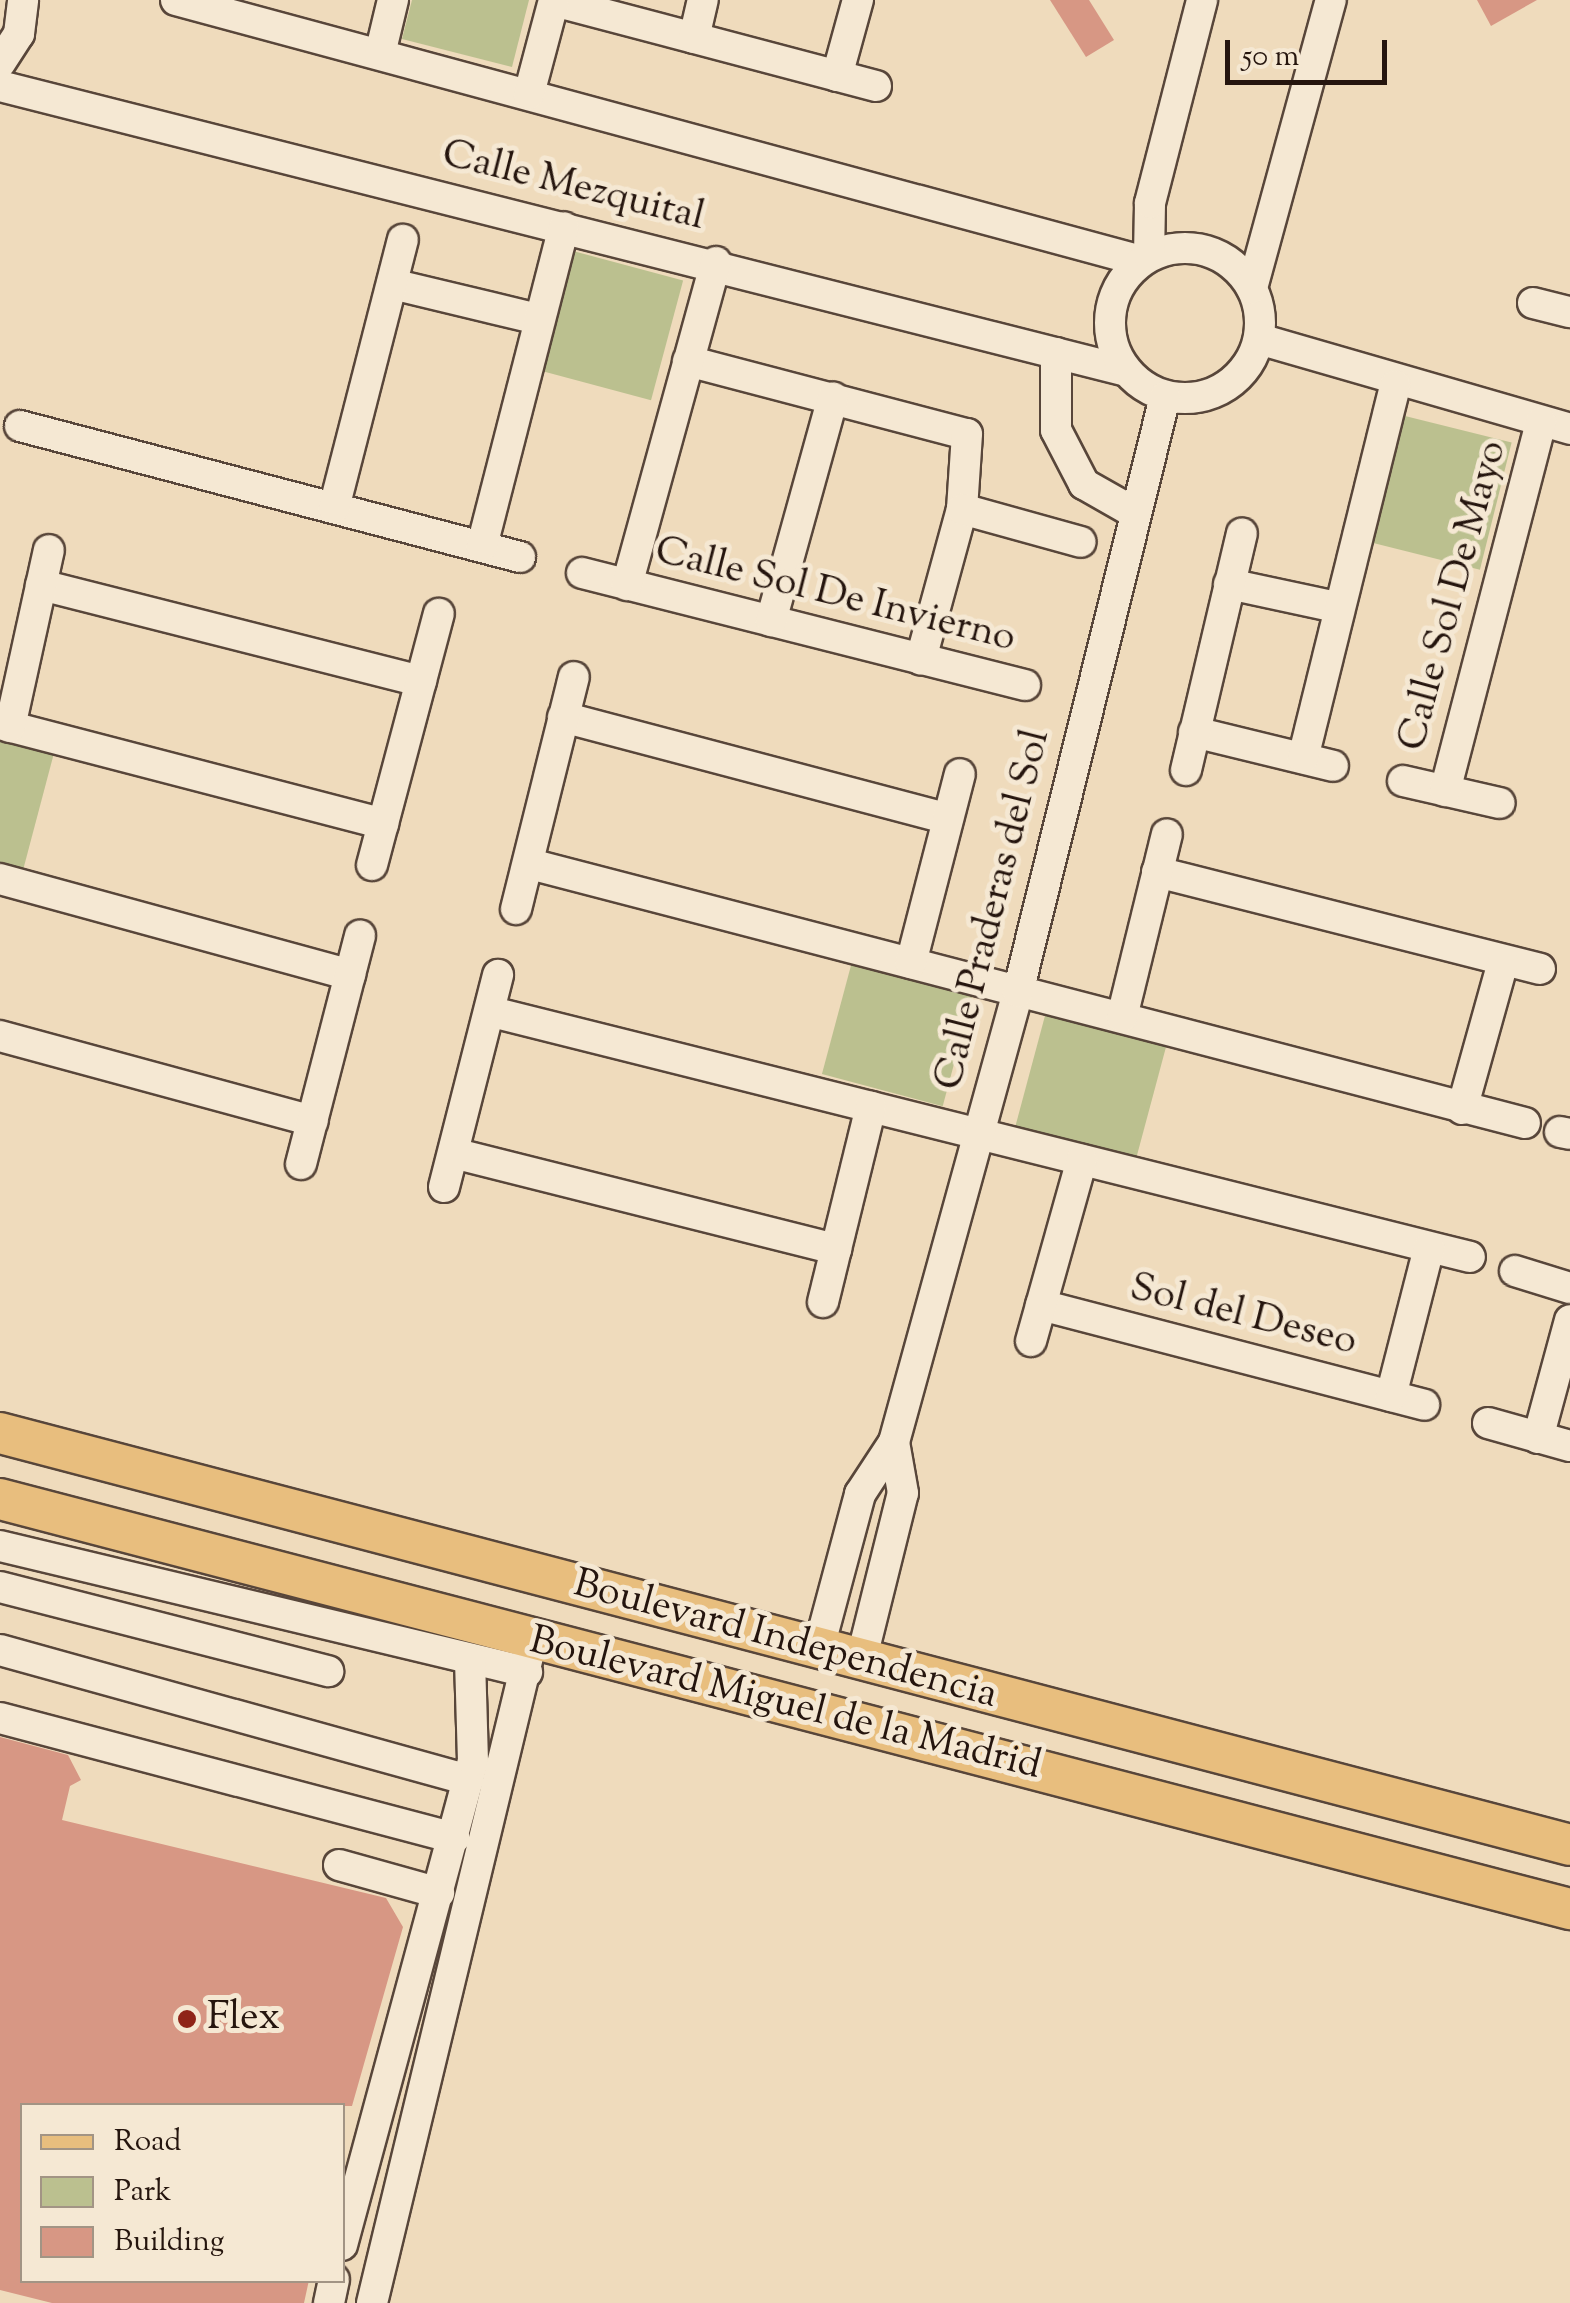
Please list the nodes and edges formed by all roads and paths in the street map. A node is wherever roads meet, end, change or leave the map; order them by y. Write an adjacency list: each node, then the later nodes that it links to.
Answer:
1 (23, 0): 11 (street)
2 (176, 0): 10 (street, Calle Mezquital)
3 (393, 0): 10 (street)
4 (704, 0): 9 (street)
5 (858, 0): 12 (street)
6 (1202, 0): 18 (street)
7 (1331, 0): 21 (street)
8 (554, 1): 9 (street); 15 (street)
9 (694, 38): 12 (street)
10 (380, 54): 15 (street, Calle Mezquital)
11 (0, 63)
12 (838, 76): 14 (street)
13 (0, 86): 16 (street, Calle Mezquital)
14 (876, 86)
15 (529, 94): 18 (street, Calle Mezquital)
16 (564, 227): 19 (street, Calle Mezquital); 24 (street)
17 (403, 240): 20 (street)
18 (1145, 258): 21 (street); 28 (street)
19 (716, 262): 26 (street, Calle Mezquital); 27 (street, Calle Sol De Invierno)
20 (392, 284): 24 (street); 34 (street)
21 (1252, 288): 25 (street)
22 (1533, 303): 23 (street)
23 (1569, 309)
24 (538, 320): 39 (street)
25 (1259, 339): 29 (street); 31 (street)
26 (1056, 353): 28 (street, Calle Mezquital); 36 (street)
27 (688, 360): 30 (street); 43 (street, Calle Sol De Invierno)
28 (1126, 371): 31 (street)
29 (1395, 385): 32 (street); 46 (street)
30 (833, 396): 35 (street); 48 (street)
31 (1165, 396): 36 (street, Calle Praderas del Sol)
32 (1555, 425): 61 (street, Calle Sol De Mayo)
33 (20, 426): 34 (street)
34 (334, 508): 39 (street)
35 (962, 509): 38 (street); 49 (street)
36 (1135, 512): 77 (street, Calle Praderas del Sol)
37 (1242, 534): 44 (street)
38 (1081, 542)
39 (482, 546): 41 (street)
40 (49, 550): 45 (street)
41 (520, 557)
42 (582, 574): 43 (street, Calle Sol De Invierno)
43 (626, 584): 48 (street, Calle Sol De Invierno)
44 (1229, 584): 46 (street); 55 (street)
45 (42, 585): 51 (street); 54 (street)
46 (1336, 607): 56 (street)
47 (439, 614): 51 (street)
48 (772, 621): 49 (street, Calle Sol De Invierno)
49 (921, 658): 52 (street, Calle Sol De Invierno)
50 (574, 678): 53 (street)
51 (421, 681): 64 (street)
52 (1025, 684)
53 (563, 717): 63 (street); 66 (street)
54 (5, 726): 64 (street)
55 (1194, 732): 56 (street); 58 (street)
56 (1303, 758): 57 (street)
57 (1333, 766)
58 (1186, 770)
59 (960, 774): 63 (street)
60 (1403, 781): 61 (street, Calle Sol De Mayo)
61 (1445, 791): 62 (street, Calle Sol De Mayo)
62 (1500, 804)
63 (948, 819): 73 (street)
64 (383, 824): 67 (street)
65 (1168, 834): 68 (street)
66 (530, 864): 70 (street); 73 (street)
67 (372, 866)
68 (1157, 872): 72 (street); 79 (street)
69 (0, 879): 75 (street)
70 (516, 909)
71 (360, 936): 75 (street)
72 (1503, 962): 74 (street); 82 (street)
73 (911, 963): 77 (street)
74 (1540, 970)
75 (350, 975): 83 (street)
76 (498, 975): 78 (street)
77 (1018, 992): 79 (street); 85 (street, Calle Praderas del Sol)
78 (492, 1012): 81 (street); 86 (street)
79 (1122, 1017): 82 (street)
80 (0, 1036): 83 (street)
81 (871, 1107): 85 (street); 91 (street)
82 (1462, 1109): 84 (street)
83 (312, 1121): 88 (street)
84 (1525, 1122)
85 (978, 1134): 87 (street); 104 (street, Calle Praderas del Sol)
86 (457, 1154): 89 (street); 91 (street)
87 (1082, 1160): 90 (street); 96 (street)
88 (301, 1164)
89 (444, 1187)
90 (1429, 1248): 92 (street); 99 (street)
91 (836, 1249): 95 (street)
92 (1470, 1257)
93 (1515, 1270): 94 (street)
94 (1570, 1288)
95 (823, 1302)
96 (1041, 1305): 98 (street); 99 (street, Sol del Deseo)
97 (1570, 1320): 103 (street)
98 (1032, 1342)
99 (1391, 1396): 100 (street, Sol del Deseo)
100 (1424, 1405)
101 (1488, 1422): 103 (street)
102 (0, 1434): 110 (main road, Boulevard Independencia)
103 (1538, 1438): 105 (street)
104 (894, 1442): 110 (street); 113 (street)
105 (1570, 1446)
106 (0, 1499): 111 (main road, Boulevard Miguel de la Madrid)
107 (0, 1546): 112 (street)
108 (1, 1591): 114 (street)
109 (0, 1650): 116 (street)
110 (818, 1651): 113 (main road, Boulevard Independencia)
111 (530, 1656): 112 (street); 121 (main road, Boulevard Miguel de la Madrid); 123 (street)
112 (470, 1659): 116 (street)
113 (861, 1661): 118 (main road, Boulevard Independencia)
114 (328, 1670)
115 (0, 1718): 117 (street)
116 (468, 1780): 117 (street)
117 (454, 1838): 120 (street)
118 (1570, 1845)
119 (339, 1865): 120 (street)
120 (439, 1893): 122 (street)
121 (1570, 1909)
122 (345, 2233)
123 (372, 2303)

